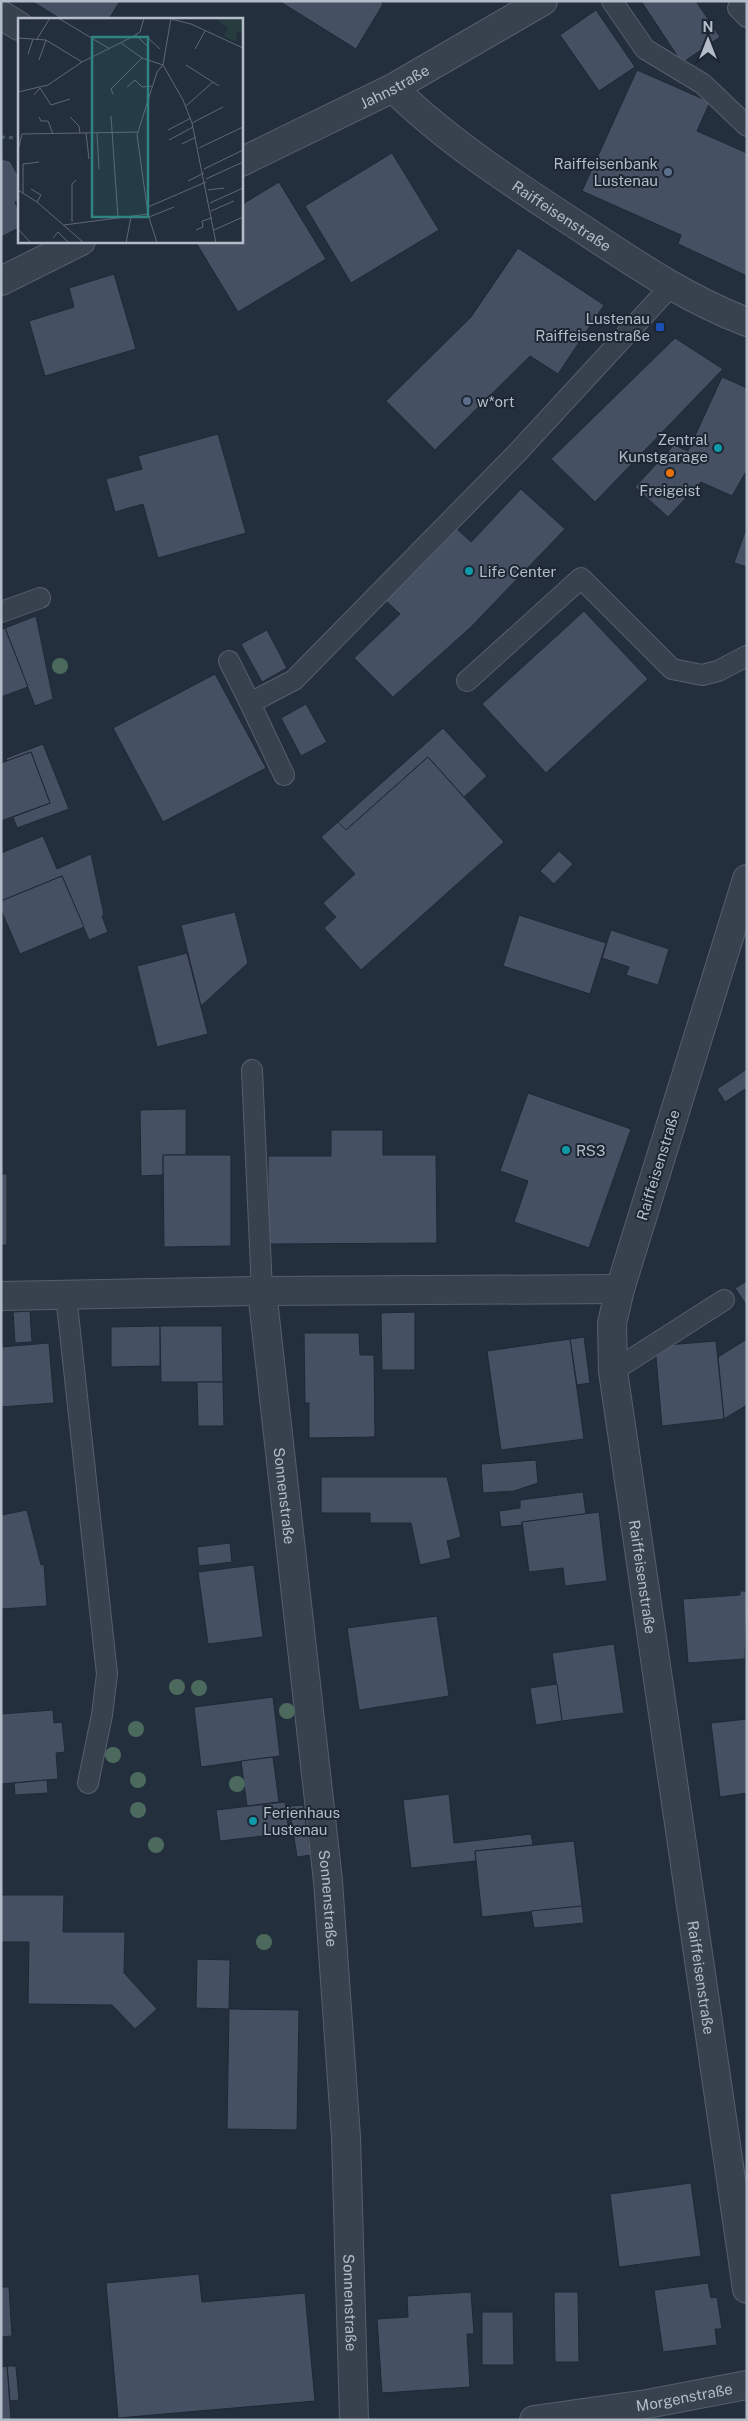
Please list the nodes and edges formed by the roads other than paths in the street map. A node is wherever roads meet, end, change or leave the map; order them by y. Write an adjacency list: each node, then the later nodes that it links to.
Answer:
1 (543, 1): 5 (street, Jahnstraße)
2 (612, 1): 6 (lane)
3 (1, 15): 4 (street)
4 (18, 25)
5 (393, 88): 7 (street, Jahnstraße); 10 (street, Raiffeisenstraße)
6 (747, 126)
7 (242, 160)
8 (79, 242): 9 (street)
9 (1, 281)
10 (670, 287): 11 (street, Raiffeisenstraße); 17 (lane)
11 (747, 322)
12 (40, 598): 13 (lane)
13 (1, 612)
14 (747, 656): 16 (lane)
15 (229, 661): 17 (lane)
16 (467, 681)
17 (250, 703): 18 (lane)
18 (284, 774)
19 (747, 879): 21 (street, Raiffeisenstraße)
20 (252, 1070): 22 (lane)
21 (620, 1289): 22 (street); 26 (street, Raiffeisenstraße)
22 (262, 1291): 23 (street); 30 (street, Sonnenstraße)
23 (66, 1295): 24 (street); 27 (lane)
24 (1, 1296)
25 (724, 1300): 26 (lane)
26 (613, 1371): 28 (street, Raiffeisenstraße)
27 (88, 1783)
28 (747, 2289)
29 (747, 2385): 31 (street, Morgenstraße)
30 (354, 2420)
31 (534, 2420)

